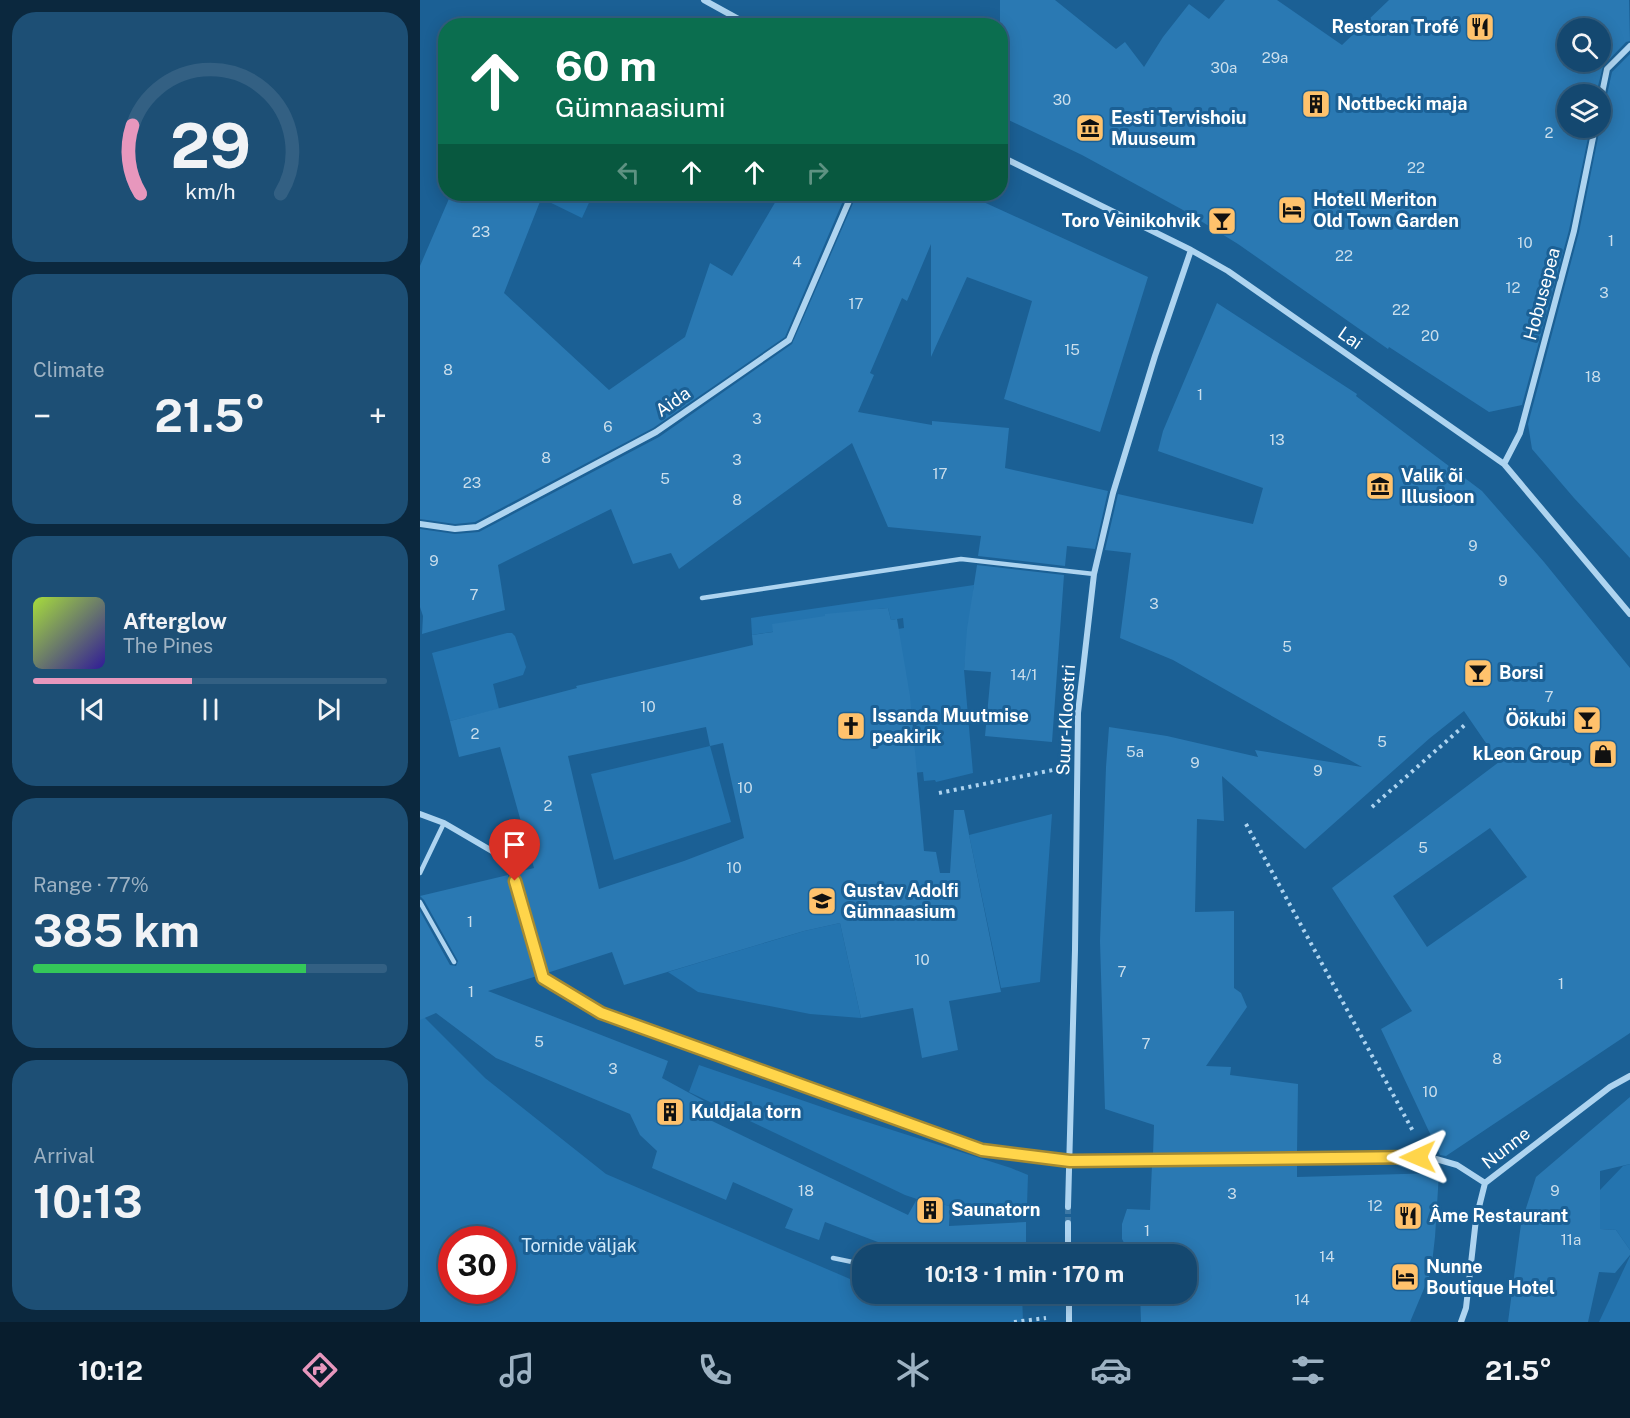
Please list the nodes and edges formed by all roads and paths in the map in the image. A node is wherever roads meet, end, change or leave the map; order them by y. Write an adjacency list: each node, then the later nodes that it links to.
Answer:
1 (704, 0): 2 (street)
2 (737, 18)
3 (1630, 46): 4 (street)
4 (1604, 84)
5 (1593, 138): 9 (street, Hobusepea)
6 (1008, 160): 8 (street, Lai)
7 (849, 201): 10 (street, Aida)
8 (1191, 250): 9 (street, Lai); 11 (street, Suur-Kloostri)
9 (1504, 464): 13 (street, Lai)
10 (420, 524)
11 (1094, 574): 12 (lane); 15 (street, Suur-Kloostri)
12 (702, 598)
13 (1630, 614)
14 (1467, 723): 17 (path)
15 (1078, 764): 16 (path); 26 (street, Suur-Kloostri)
16 (939, 793)
17 (1372, 807)
18 (420, 814): 19 (street)
19 (444, 823): 21 (lane); 26 (street)
20 (1246, 824): 25 (path)
21 (420, 873)
22 (420, 902): 23 (lane)
23 (454, 962)
24 (1630, 1076): 27 (street, Nunne)
25 (1418, 1157): 26 (street); 27 (street)
26 (1070, 1161): 28 (street, Suur-Kloostri)
27 (1485, 1183): 36 (street, Nunne)
28 (1068, 1207)
29 (1068, 1223): 30 (street)
30 (1068, 1244)
31 (833, 1258): 32 (lane)
32 (852, 1262)
33 (1069, 1318): 34 (path)
34 (1036, 1320): 35 (path)
35 (1014, 1322)
36 (1461, 1322)

